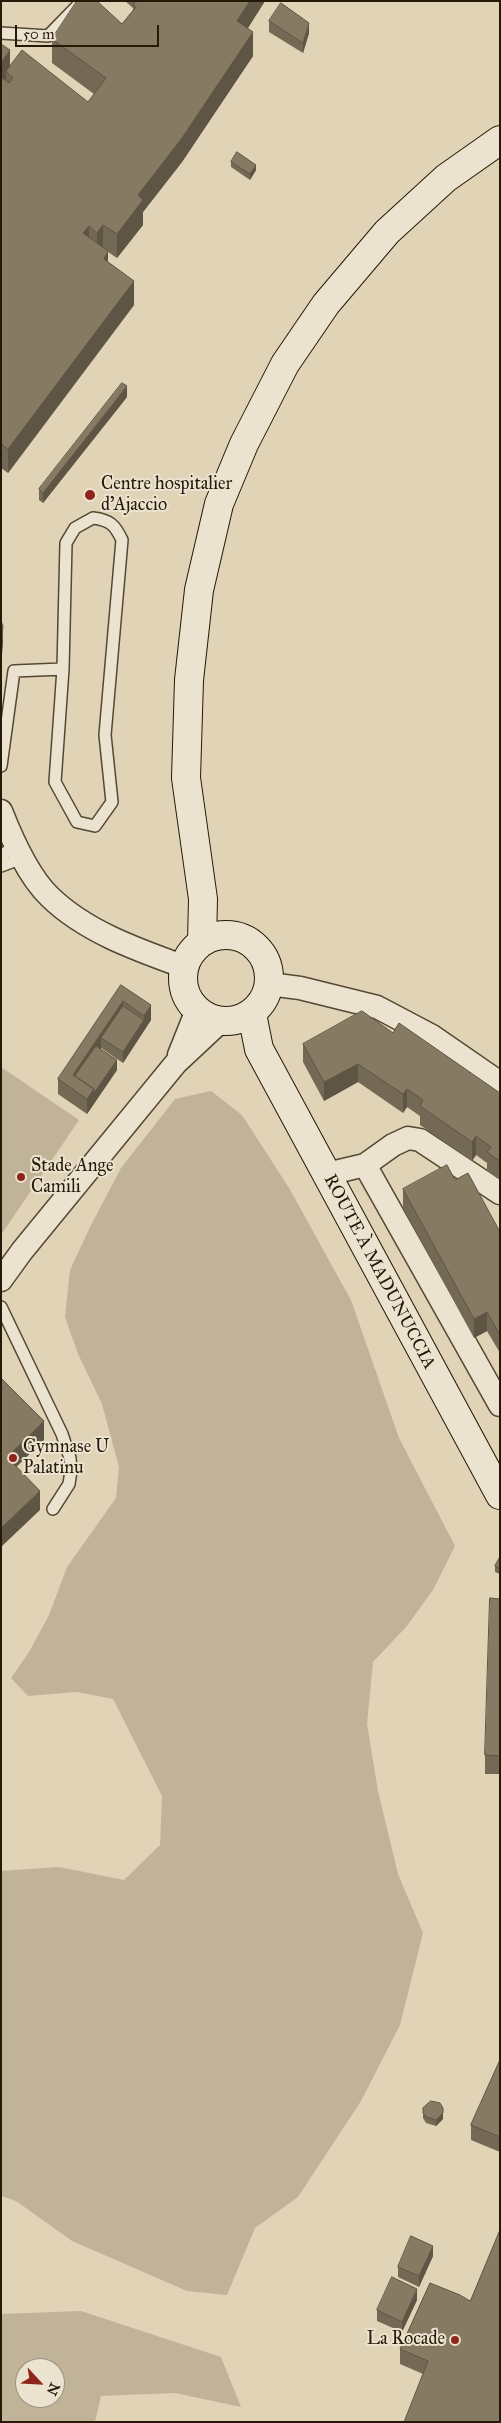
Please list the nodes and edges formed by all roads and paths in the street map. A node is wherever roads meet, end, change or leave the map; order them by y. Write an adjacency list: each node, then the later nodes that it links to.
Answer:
1 (82, 1): 2 (lane)
2 (1, 33)
3 (500, 140): 9 (main road)
4 (63, 669): 4 (lane); 5 (lane)
5 (1, 766)
6 (1, 811): 7 (street)
7 (10, 850): 8 (lane); 12 (street)
8 (1, 866)
9 (203, 899): 10 (main road); 11 (main road)
10 (228, 935): 11 (main road); 13 (main road)
11 (202, 942): 12 (main road)
12 (185, 967): 14 (main road)
13 (269, 984): 14 (main road); 15 (street)
14 (225, 1016): 17 (main road, ROUTE À MADUNUCCIA); 19 (street)
15 (500, 1083)
16 (365, 1165): 17 (street); 18 (street); 21 (street)
17 (327, 1174): 22 (main road, ROUTE À MADUNUCCIA)
18 (500, 1193)
19 (1, 1280)
20 (1, 1306): 23 (lane)
21 (500, 1405)
22 (500, 1495)
23 (53, 1509)

